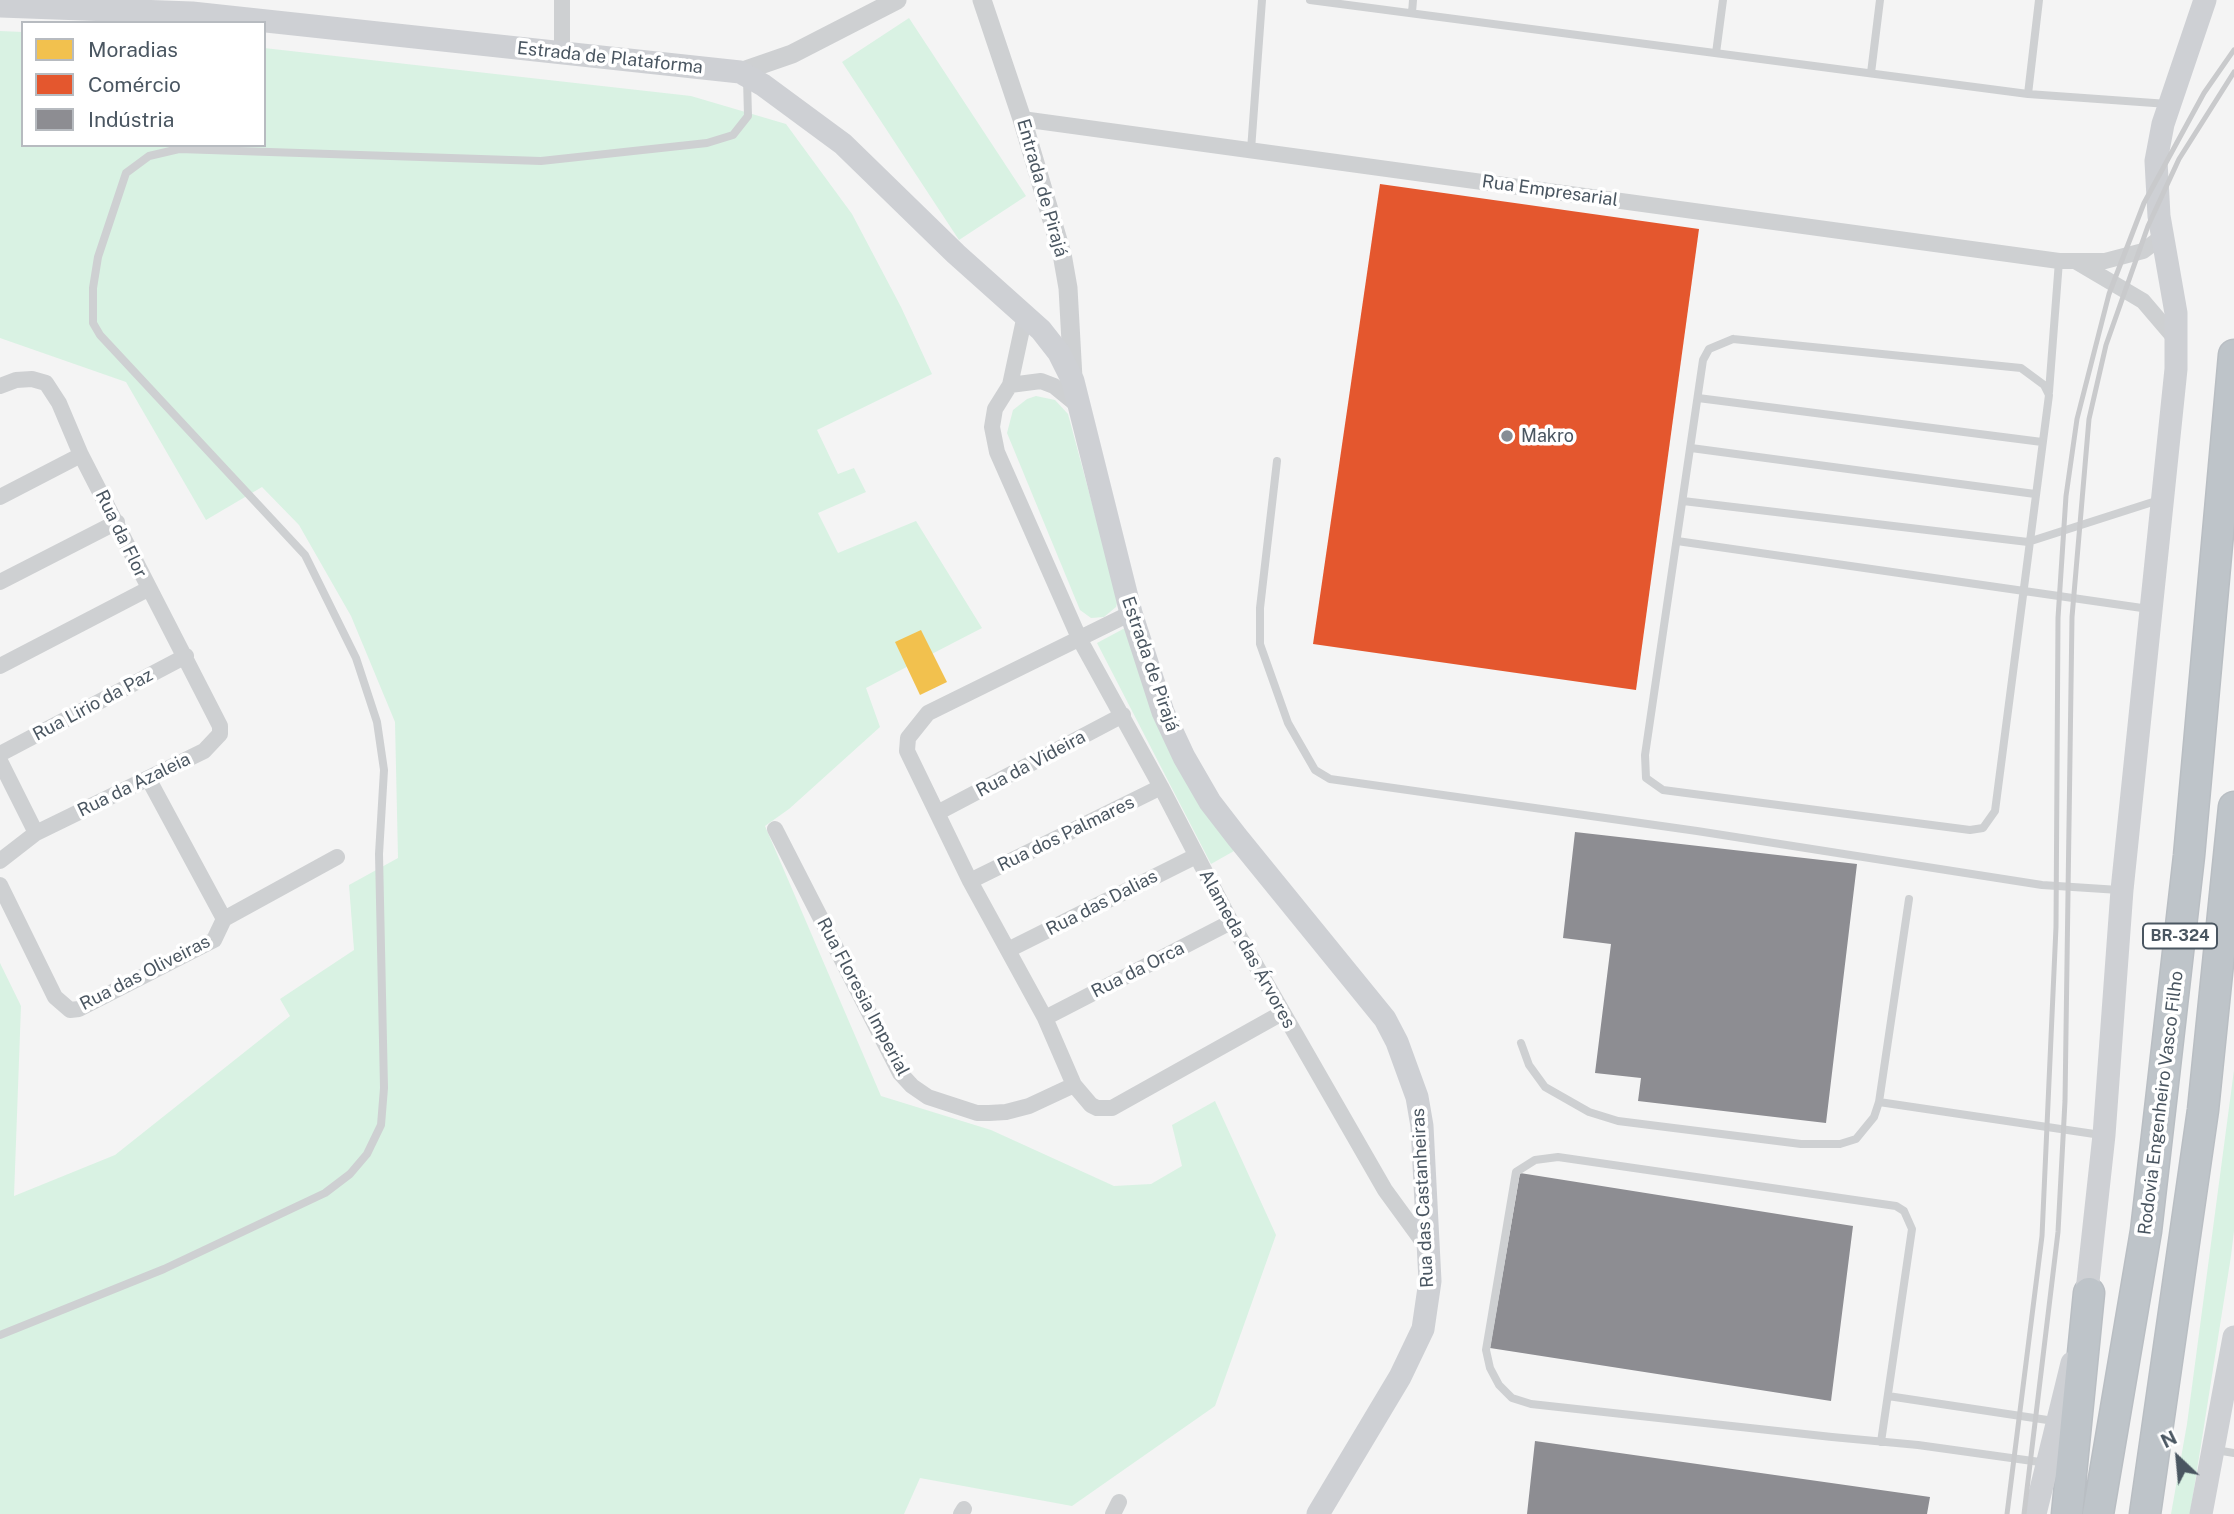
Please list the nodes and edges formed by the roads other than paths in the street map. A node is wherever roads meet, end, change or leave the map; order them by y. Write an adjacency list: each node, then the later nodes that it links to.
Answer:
1 (562, 0): 13 (street)
2 (897, 0): 16 (street)
3 (982, 0): 19 (street, Entrada de Pirajá)
4 (1262, 0): 20 (lane)
5 (1310, 0): 12 (lane)
6 (1413, 0): 12 (lane)
7 (1723, 0): 14 (lane)
8 (1880, 0): 15 (lane)
9 (2039, 0): 17 (lane)
10 (2205, 0): 18 (main road)
11 (0, 6): 13 (main road, Estrada de Plataforma)
12 (1412, 13): 14 (lane)
13 (562, 52): 16 (main road, Estrada de Plataforma)
14 (1716, 53): 15 (lane)
15 (1871, 73): 17 (lane)
16 (743, 74): 24 (main road, Estrada de Plataforma); 82 (lane)
17 (2028, 94): 18 (lane)
18 (2169, 104): 21 (main road)
19 (1022, 119): 20 (street, Rua Empresarial); 29 (street, Entrada de Pirajá)
20 (1251, 150): 22 (street, Rua Empresarial)
21 (2163, 236): 23 (street, Rua Empresarial); 25 (main road)
22 (2059, 261): 23 (street, Rua Empresarial); 30 (lane)
23 (2077, 262): 25 (street, Rua Empresarial)
24 (1025, 315): 27 (street, Alameda das Árvores); 29 (main road, Estrada de Plataforma)
25 (2178, 342): 38 (main road)
26 (2234, 355): 92 (highway, Rodovia Engenheiro Vasco Filho / BR-324)
27 (1010, 385): 29 (street); 48 (street, Alameda das Árvores)
28 (0, 386): 34 (street, Rua da Flor)
29 (1074, 393): 47 (main road, Estrada de Pirajá)
30 (2049, 395): 31 (lane); 32 (lane)
31 (1698, 398): 32 (lane); 33 (lane)
32 (2042, 442): 36 (lane)
33 (1690, 448): 36 (lane); 39 (lane)
34 (81, 455): 37 (street); 40 (street, Rua da Flor)
35 (1277, 461): 66 (lane)
36 (2035, 494): 42 (lane)
37 (0, 497)
38 (2162, 499): 42 (lane); 46 (main road)
39 (1683, 501): 41 (lane); 42 (lane)
40 (117, 522): 43 (street); 44 (street, Rua da Flor)
41 (1677, 541): 45 (lane); 45 (lane)
42 (2028, 542): 45 (lane)
43 (0, 582)
44 (148, 589): 49 (street, Rua da Flor); 50 (street)
45 (2022, 590): 46 (lane)
46 (2152, 610): 66 (main road)
47 (1131, 613): 48 (street); 72 (main road, Estrada de Pirajá)
48 (1080, 640): 51 (street, Alameda das Árvores); 58 (street)
49 (186, 656): 52 (street, Rua da Flor); 53 (street, Rua Lirio da Paz)
50 (0, 666)
51 (1123, 715): 56 (street, Alameda das Árvores); 58 (street, Rua da Videira)
52 (220, 726): 55 (street, Rua da Azaleia)
53 (0, 754)
54 (0, 761): 60 (street)
55 (149, 780): 60 (street, Rua da Azaleia); 68 (street)
56 (1161, 787): 61 (street, Alameda das Árvores); 64 (street, Rua dos Palmares)
57 (2234, 807): 75 (highway, BR-324)
58 (939, 812): 64 (street)
59 (775, 829): 77 (street, Rua Floresia Imperial)
60 (36, 833): 63 (street)
61 (1196, 856): 69 (street, Alameda das Árvores); 70 (street, Rua das Dalias)
62 (337, 857): 68 (street, Rua das Oliveiras)
63 (0, 861)
64 (971, 881): 70 (street)
65 (0, 885): 68 (street, Rua das Oliveiras)
66 (2122, 890): 79 (main road)
67 (1909, 899): 78 (lane)
68 (224, 919)
69 (1231, 922): 73 (street, Alameda das Árvores); 74 (street, Rua da Orca)
70 (1007, 950): 74 (street)
71 (2234, 956): 75 (highway)
72 (1365, 993): 80 (main road, Rua das Castanheiras)
73 (1282, 1013): 77 (street); 80 (street, Alameda das Árvores)
74 (1045, 1018): 77 (street)
75 (2212, 1038): 93 (highway, BR-324)
76 (1521, 1043): 78 (lane)
77 (1074, 1085)
78 (1879, 1102): 79 (lane)
79 (2104, 1135): 81 (main road)
80 (1429, 1249): 89 (main road, Rua das Castanheiras)
81 (2089, 1293): 85 (main road); 91 (highway)
82 (0, 1335)
83 (2234, 1337): 87 (main road)
84 (1888, 1396): 85 (lane); 86 (lane); 86 (lane)
85 (2057, 1421): 88 (main road)
86 (1881, 1442): 88 (lane)
87 (2224, 1452): 94 (main road)
88 (2047, 1463): 90 (main road)
89 (1318, 1514)
90 (2035, 1514)
91 (2067, 1514)
92 (2098, 1514)
93 (2145, 1514)
94 (2201, 1514)

